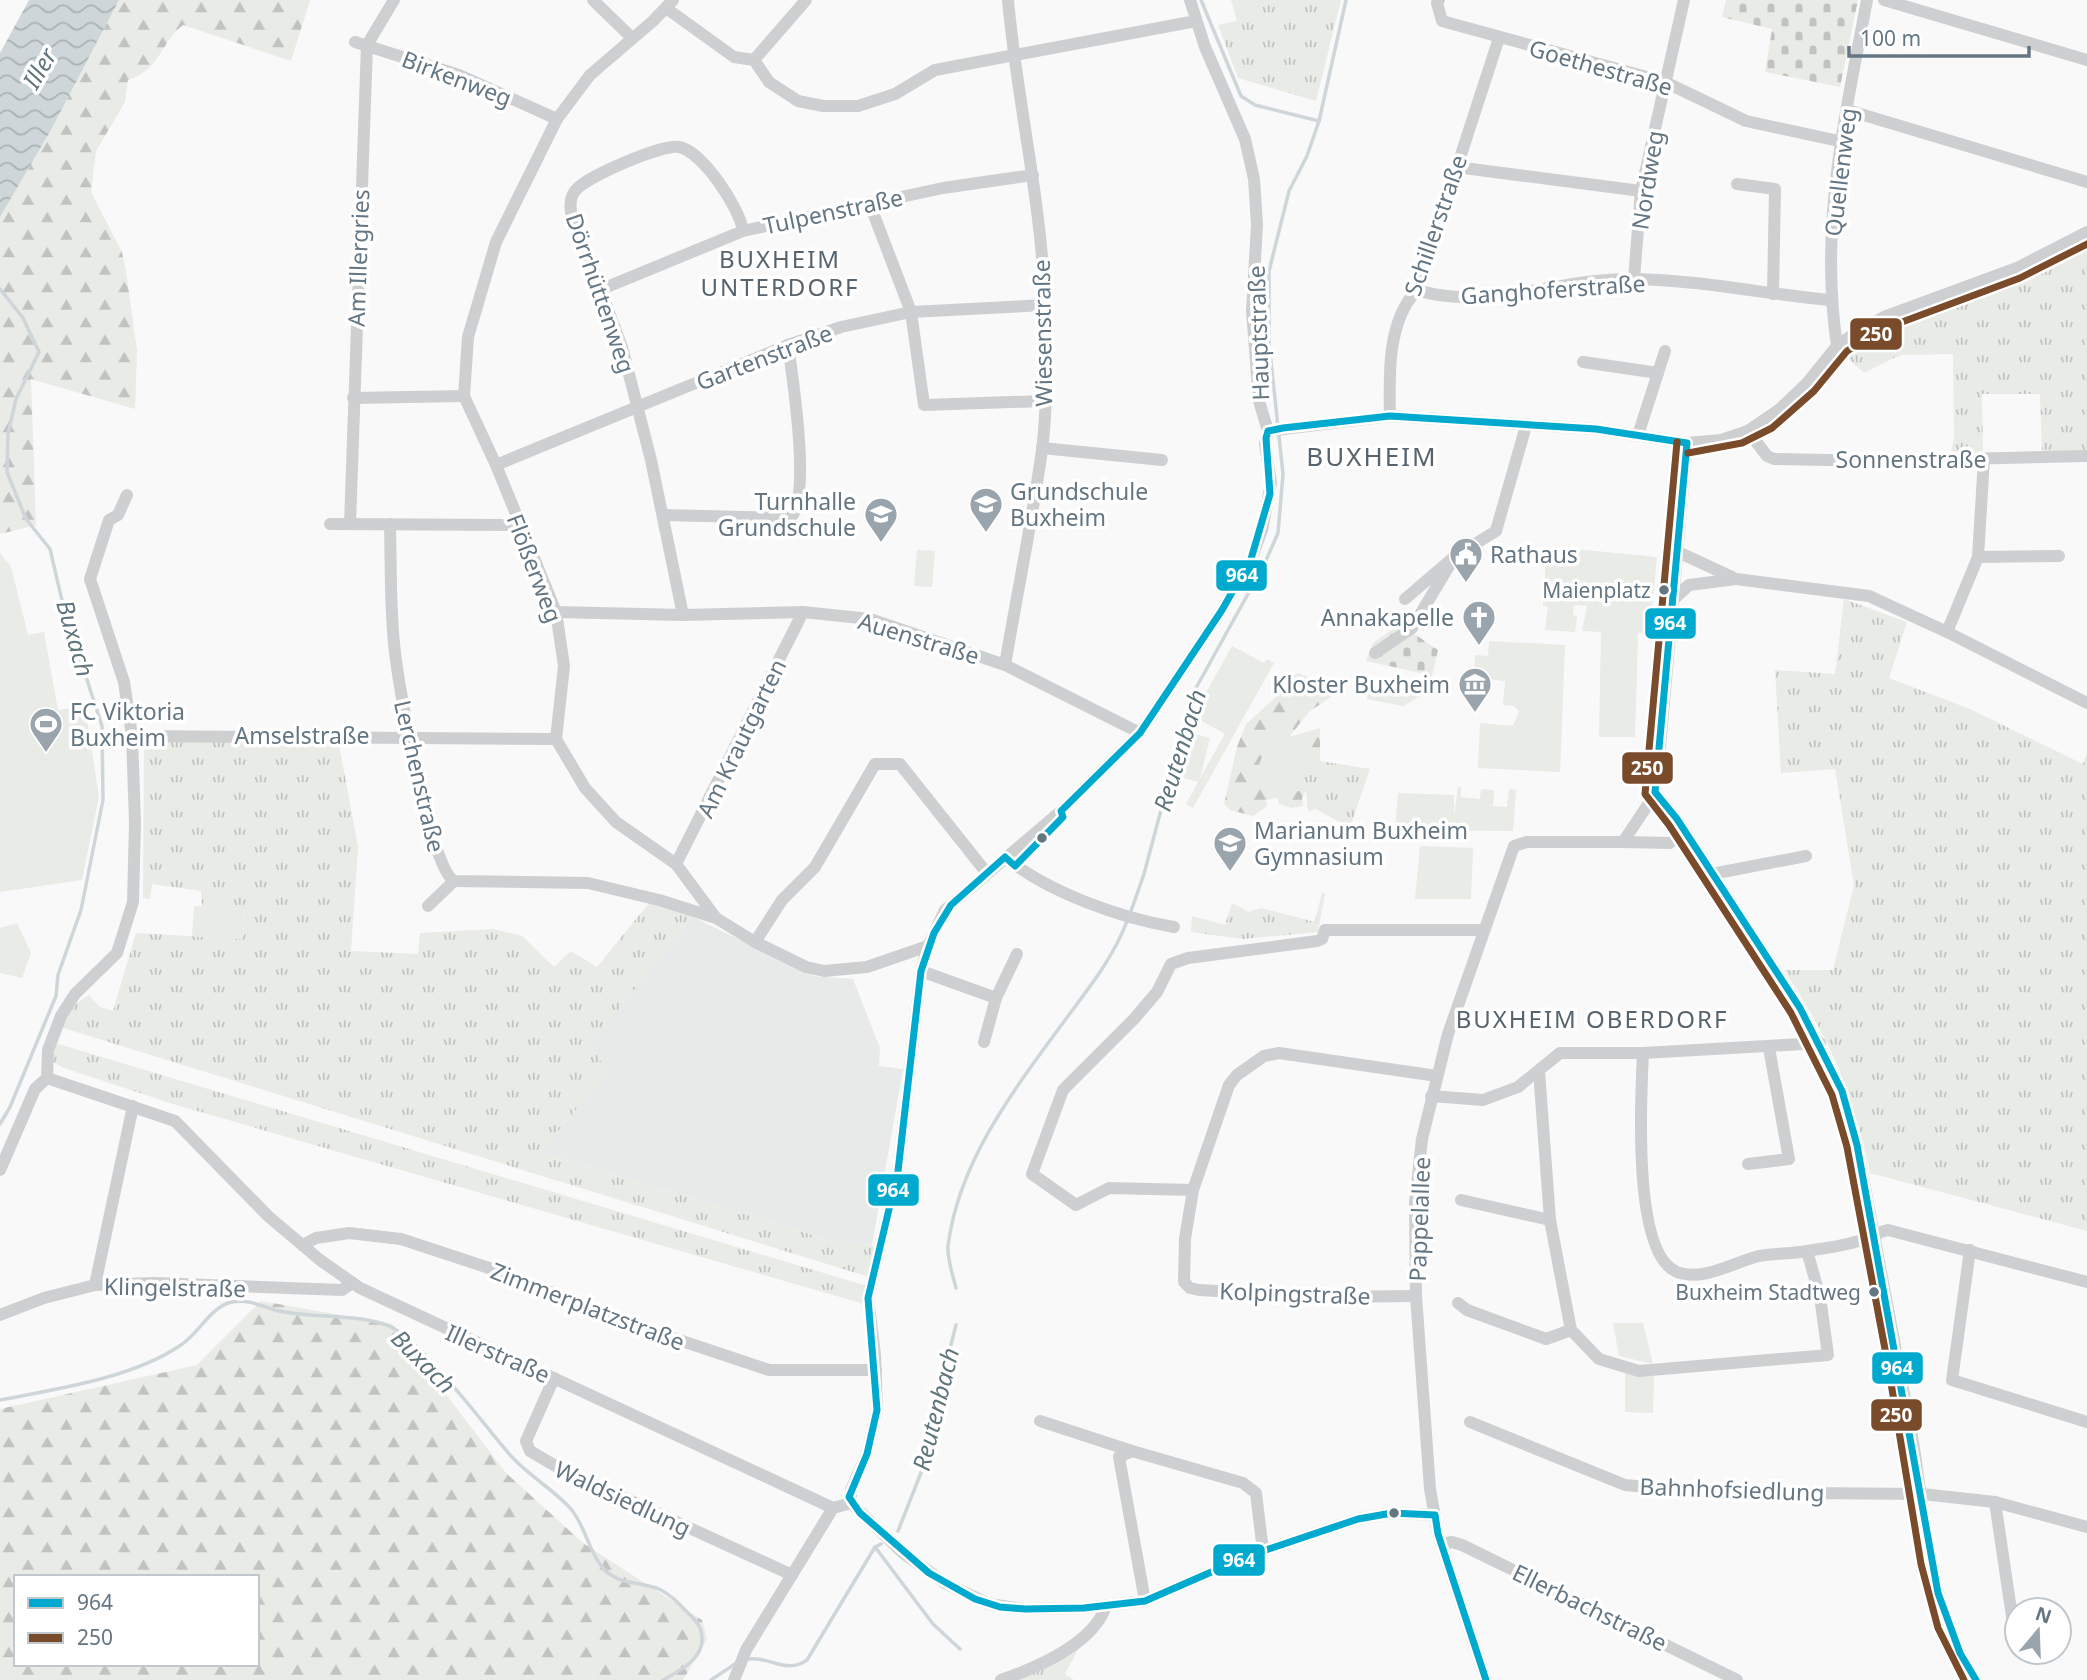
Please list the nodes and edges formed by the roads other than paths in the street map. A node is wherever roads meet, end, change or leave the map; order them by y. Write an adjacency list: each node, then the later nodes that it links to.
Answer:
1 (394, 0): 14 (street, Am Illergries)
2 (593, 0): 12 (street)
3 (806, 0): 16 (street)
4 (1009, 0): 15 (street, Wiesenstraße)
5 (1190, 0): 11 (street, Hauptstraße)
6 (1439, 0): 13 (street, Goethestraße)
7 (1684, 0): 18 (street, Nordweg)
8 (1867, 0): 19 (street, Quellenweg)
9 (1884, 0): 17 (street)
10 (669, 4): 12 (street, Flößerweg); 16 (street)
11 (1196, 21): 15 (street); 48 (street, Hauptstraße)
12 (632, 38): 20 (street, Flößerweg)
13 (1499, 38): 18 (street, Goethestraße); 22 (street, Schillerstraße)
14 (361, 43): 20 (street, Birkenweg); 43 (street, Am Illergries)
15 (1013, 57): 16 (street); 23 (street, Wiesenstraße)
16 (754, 60)
17 (2087, 60)
18 (1665, 82): 21 (street, Goethestraße); 26 (street, Nordweg)
19 (1847, 110): 21 (street, Quellenweg); 24 (street)
20 (557, 119): 42 (street, Flößerweg)
21 (1839, 141): 34 (street, Quellenweg)
22 (1456, 167): 26 (street); 32 (street, Schillerstraße)
23 (1033, 175): 27 (street, Tulpenstraße); 35 (street, Wiesenstraße)
24 (2087, 182)
25 (1737, 184): 33 (street)
26 (1642, 191): 30 (street, Nordweg)
27 (869, 202): 28 (street, Tulpenstraße); 36 (street)
28 (743, 230): 31 (street, Tulpenstraße); 31 (street, Dörrhüttenweg)
29 (2087, 232): 38 (street)
30 (1634, 279): 32 (street, Ganghoferstraße); 33 (street, Ganghoferstraße)
31 (602, 289): 45 (street, Dörrhüttenweg)
32 (1417, 290): 46 (street, Schillerstraße)
33 (1773, 295): 34 (street, Ganghoferstraße)
34 (1830, 300): 38 (street, Quellenweg)
35 (1045, 305): 36 (street, Gartenstraße); 44 (street, Wiesenstraße)
36 (911, 312): 37 (street, Gartenstraße); 44 (street)
37 (788, 345): 45 (street, Gartenstraße); 58 (street)
38 (1837, 346): 49 (street)
39 (1665, 351): 41 (street)
40 (1583, 362): 41 (street)
41 (1658, 373): 50 (street)
42 (464, 396): 43 (street); 56 (street, Flößerweg)
43 (353, 397): 60 (street, Am Illergries)
44 (1044, 401): 52 (street, Wiesenstraße)
45 (638, 406): 56 (street, Gartenstraße); 58 (street, Dörrhüttenweg)
46 (1390, 416): 47 (street); 48 (street)
47 (1525, 426): 50 (street); 65 (street)
48 (1268, 431): 77 (street, Hauptstraße)
49 (1748, 431): 51 (street); 54 (street, Sonnenstraße)
50 (1639, 435): 51 (street)
51 (1687, 443): 63 (street)
52 (1042, 447): 55 (street); 75 (street, Wiesenstraße)
53 (2087, 456): 54 (street, Sonnenstraße)
54 (1984, 459): 66 (street)
55 (1162, 460)
56 (496, 465): 62 (street, Flößerweg)
57 (127, 495): 79 (street)
58 (663, 515): 72 (street, Dörrhüttenweg)
59 (330, 524): 60 (street)
60 (350, 524): 61 (street)
61 (390, 524): 62 (street); 78 (street, Lerchenstraße)
62 (519, 525): 70 (street, Flößerweg)
63 (1678, 552): 67 (street); 68 (street)
64 (2059, 556): 66 (street)
65 (1454, 557): 69 (street); 74 (street)
66 (1978, 557): 73 (street)
67 (1736, 579): 68 (street); 73 (street)
68 (1675, 598): 81 (street)
69 (1405, 599)
70 (556, 612): 72 (street, Auenstraße); 80 (street, Flößerweg)
71 (803, 612): 72 (street, Auenstraße); 75 (street, Auenstraße); 86 (street, Am Krautgarten)
72 (683, 615)
73 (1947, 632): 76 (street)
74 (1375, 653)
75 (1005, 665): 77 (street, Auenstraße)
76 (2087, 703)
77 (1140, 733): 85 (street, Hauptstraße)
78 (408, 735): 79 (street, Amselstraße); 80 (street, Amselstraße); 89 (street, Lerchenstraße)
79 (132, 736): 104 (street)
80 (556, 739): 86 (street)
81 (1655, 792): 82 (street); 88 (street)
82 (1623, 842): 83 (street); 93 (street, Pappelallee)
83 (1670, 843)
84 (1806, 856): 88 (street)
85 (1005, 857): 87 (street, Hauptstraße); 92 (street)
86 (676, 864): 91 (street)
87 (986, 872): 94 (street); 95 (street, Hauptstraße)
88 (1712, 874): 100 (street)
89 (454, 881): 90 (street); 91 (street, Lerchenstraße)
90 (428, 906)
91 (716, 918): 94 (street)
92 (1174, 927)
93 (1484, 930): 105 (street, Pappelallee); 110 (street)
94 (755, 942): 95 (street)
95 (928, 946): 97 (street, Hauptstraße)
96 (1017, 954): 98 (street)
97 (921, 971): 98 (street); 124 (street, Hauptstraße)
98 (996, 998): 99 (street)
99 (984, 1042)
100 (1820, 1043): 101 (street); 113 (street)
101 (1769, 1048): 102 (street); 108 (street)
102 (1643, 1053): 103 (street); 116 (street)
103 (1539, 1071): 106 (street); 112 (street)
104 (47, 1073): 107 (street, Illerstraße); 109 (street)
105 (1437, 1076): 106 (street, Pappelallee); 110 (street)
106 (1431, 1096): 120 (street, Pappelallee)
107 (133, 1106): 114 (street, Illerstraße); 119 (street)
108 (1748, 1164)
109 (0, 1170)
110 (1193, 1190): 120 (street, Kolpingstraße)
111 (1461, 1200): 112 (street)
112 (1550, 1220): 123 (street)
113 (1874, 1233): 115 (street); 116 (street); 130 (street)
114 (303, 1245): 118 (street, Illerstraße); 124 (street, Zimmerplatzstraße)
115 (1970, 1250): 117 (street); 128 (street)
116 (1807, 1251): 123 (street)
117 (2087, 1282)
118 (352, 1283): 119 (street, Klingelstraße); 125 (street, Illerstraße)
119 (95, 1284): 122 (street, Klingelstraße)
120 (1416, 1296): 134 (street, Pappelallee)
121 (1458, 1303): 123 (street)
122 (0, 1315)
123 (1571, 1330)
124 (876, 1370): 132 (street, Hauptstraße)
125 (554, 1378): 133 (street, Illerstraße); 138 (street, Waldsiedlung)
126 (1040, 1421): 129 (street)
127 (1470, 1422): 130 (street, Bahnhofsiedlung)
128 (2087, 1422)
129 (1132, 1451): 137 (street); 140 (street)
130 (1922, 1494): 131 (street, Bahnhofsiedlung); 146 (street)
131 (1995, 1502): 135 (street, Bahnhofsiedlung); 139 (street)
132 (851, 1503): 133 (street); 141 (street)
133 (833, 1508): 138 (street)
134 (1435, 1515): 136 (street, Pappelallee); 137 (street)
135 (2087, 1527)
136 (1441, 1544): 144 (street, Pappelallee); 145 (street, Ellerbachstraße)
137 (1263, 1550): 140 (street)
138 (792, 1575): 142 (street)
139 (2009, 1596)
140 (1145, 1601): 141 (street)
141 (1106, 1606): 143 (street)
142 (734, 1680)
143 (1001, 1680)
144 (1486, 1680)
145 (1737, 1680)
146 (1976, 1680)

